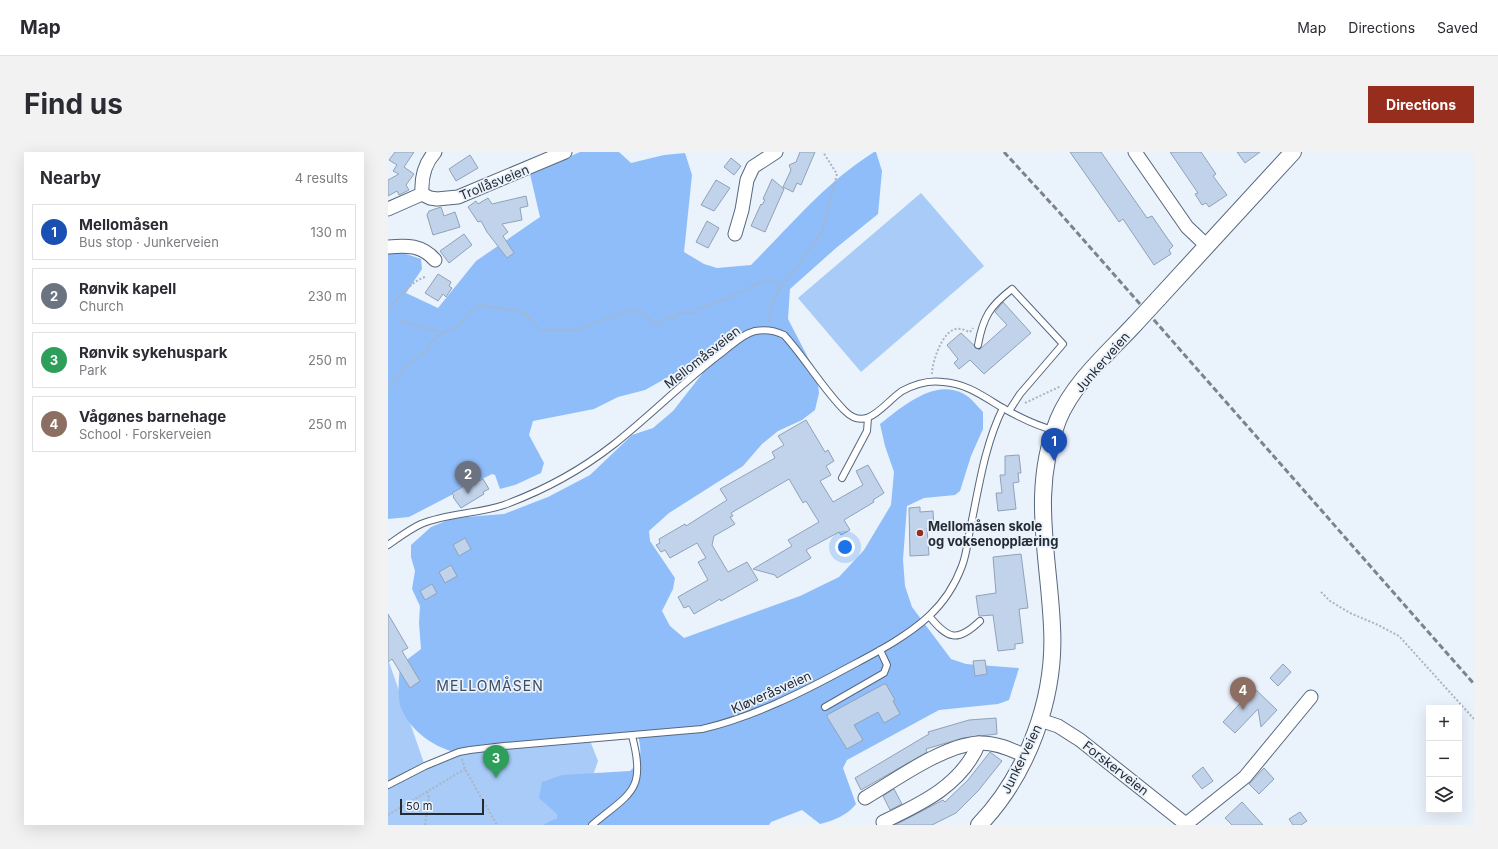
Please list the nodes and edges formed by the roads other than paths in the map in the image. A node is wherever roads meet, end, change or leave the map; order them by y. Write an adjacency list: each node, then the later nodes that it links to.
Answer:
1 (435, 152): 6 (street)
2 (565, 152): 6 (street, Trollåsveien)
3 (776, 152): 8 (street)
4 (1135, 152): 10 (street)
5 (1292, 152): 10 (street, Junkerveien)
6 (422, 194): 7 (street)
7 (388, 209)
8 (735, 234)
9 (388, 246): 11 (street)
10 (1207, 246): 15 (street, Junkerveien, bridge)
11 (435, 260)
12 (978, 345): 13 (lane, Kløveråsveien)
13 (1007, 409): 14 (lane); 15 (lane); 18 (lane, Kløveråsveien)
14 (868, 418): 16 (lane); 17 (lane, Mellomåsveien)
15 (1055, 430): 23 (street, Junkerveien)
16 (842, 478)
17 (388, 545)
18 (929, 616): 19 (lane); 20 (lane, Kløveråsveien)
19 (980, 621)
20 (880, 650): 22 (lane); 24 (lane, Kløveråsveien)
21 (1310, 697): 30 (street, Forskerveien)
22 (825, 707)
23 (1040, 720): 26 (street, Junkerveien); 30 (street, Forskerveien)
24 (632, 736): 27 (lane, Kløveråsveien); 31 (lane)
25 (979, 743): 26 (street); 28 (street); 29 (street)
26 (1025, 756): 32 (street, Junkerveien)
27 (388, 785)
28 (865, 798)
29 (882, 822)
30 (1187, 824)
31 (592, 825)
32 (979, 825)

